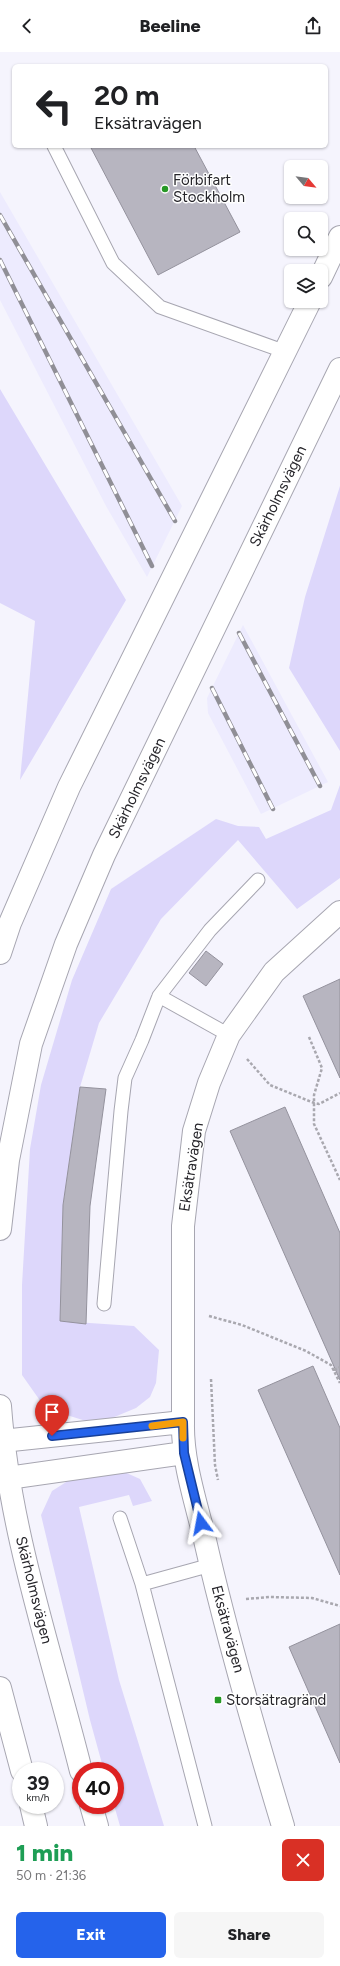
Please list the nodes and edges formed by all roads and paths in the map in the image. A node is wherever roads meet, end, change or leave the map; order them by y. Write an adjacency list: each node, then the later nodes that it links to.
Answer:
1 (55, 148): 5 (lane)
2 (340, 237): 3 (main road)
3 (327, 264)
4 (307, 308): 5 (main road)
5 (286, 352): 9 (main road)
6 (340, 369): 17 (main road, Skärholmsvägen)
7 (258, 880): 10 (lane)
8 (340, 912): 11 (main road, Eksätravägen)
9 (0, 953)
10 (159, 996): 11 (lane); 18 (lane)
11 (229, 1035): 25 (main road, Eksätravägen)
12 (309, 1037): 15 (path)
13 (244, 1066): 15 (path)
14 (340, 1093): 15 (path)
15 (314, 1103): 16 (path)
16 (340, 1180)
17 (0, 1229)
18 (104, 1304)
19 (207, 1323): 21 (path)
20 (340, 1367): 21 (path)
21 (334, 1370): 23 (path)
22 (210, 1374): 29 (path)
23 (340, 1383)
24 (0, 1406): 26 (main road, Skärholmsvägen)
25 (183, 1422): 26 (main road); 27 (main road, Eksätravägen)
26 (1, 1442): 28 (main road, Skärholmsvägen)
27 (184, 1453): 28 (main road); 31 (main road, Eksätravägen)
28 (4, 1477): 37 (main road, Skärholmsvägen)
29 (219, 1481)
30 (120, 1518): 32 (lane)
31 (210, 1565): 32 (lane); 43 (main road, Eksätravägen)
32 (142, 1584): 42 (lane)
33 (243, 1592): 34 (path)
34 (340, 1606)
35 (0, 1688): 36 (main road)
36 (20, 1762)
37 (79, 1762)
38 (33, 1814): 40 (main road)
39 (94, 1814): 41 (main road)
40 (36, 1826)
41 (97, 1826)
42 (206, 1826)
43 (284, 1826)

